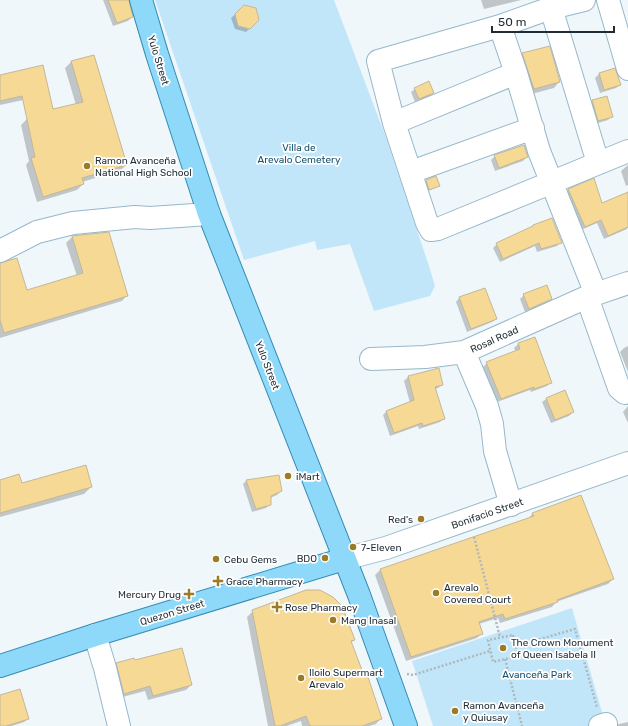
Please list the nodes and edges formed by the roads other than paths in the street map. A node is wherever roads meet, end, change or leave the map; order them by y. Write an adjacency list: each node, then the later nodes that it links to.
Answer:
1 (140, 0): 14 (main road, Yulo Street)
2 (584, 0): 4 (street)
3 (608, 0): 6 (street)
4 (551, 8): 5 (street); 11 (street)
5 (500, 26): 7 (street); 8 (street)
6 (628, 69)
7 (516, 73): 8 (street); 9 (street)
8 (394, 123): 12 (street)
9 (533, 128): 12 (street); 13 (street)
10 (628, 151): 11 (street)
11 (598, 163): 13 (street)
12 (411, 172): 13 (street)
13 (552, 182): 17 (street)
14 (209, 214): 15 (street); 23 (main road, Yulo Street)
15 (0, 251)
16 (628, 283): 17 (street, Rosal Road)
17 (591, 295): 18 (street, Rosal Road); 20 (street)
18 (464, 352): 19 (street); 22 (street, Rosal Road)
19 (371, 358)
20 (628, 392)
21 (628, 463): 22 (street, Bonifacio Street)
22 (511, 505): 23 (street, Bonifacio Street)
23 (344, 559): 24 (main road, Quezon Street); 27 (main road, Yulo Street)
24 (95, 635): 25 (main road, Quezon Street); 26 (street)
25 (0, 666)
26 (119, 726)
27 (406, 726)

